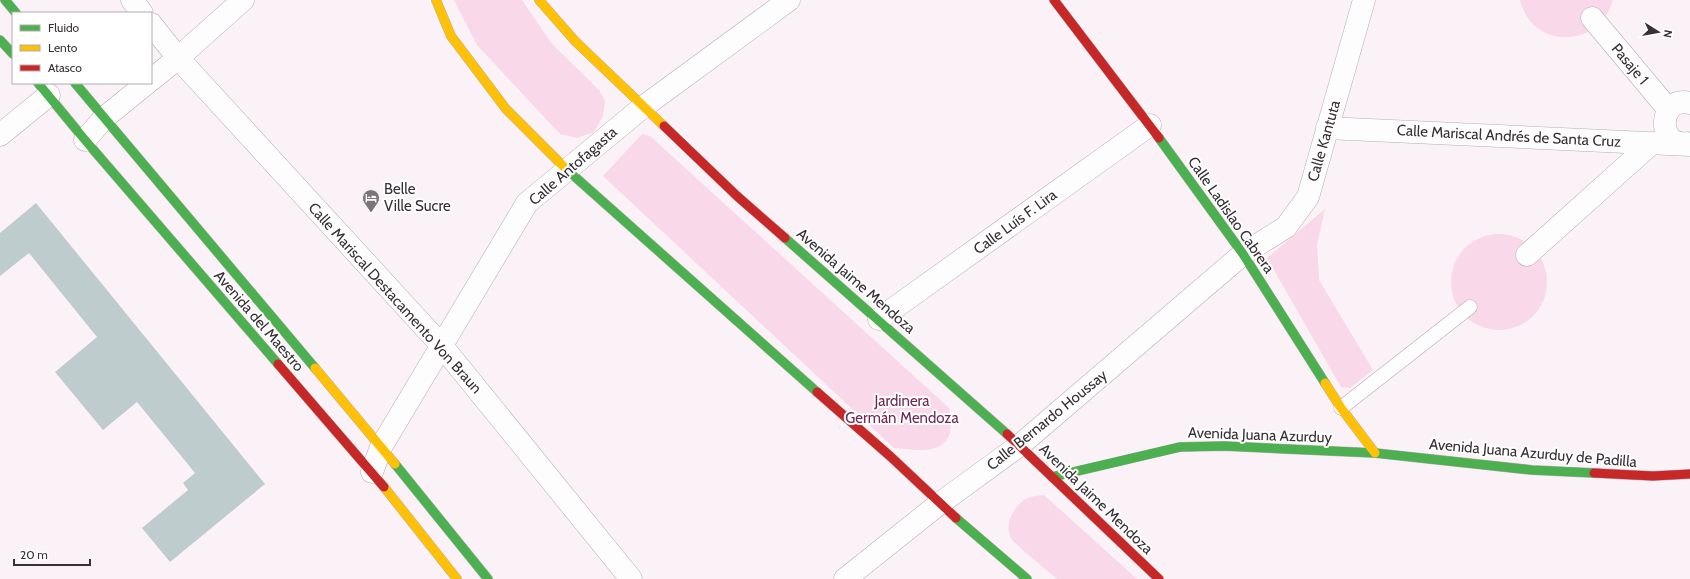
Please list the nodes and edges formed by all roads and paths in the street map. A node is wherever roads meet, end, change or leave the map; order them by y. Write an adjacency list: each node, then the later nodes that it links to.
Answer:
1 (5, 0): 9 (main road)
2 (132, 0): 10 (street)
3 (242, 0): 15 (street)
4 (436, 0): 30 (main road)
5 (539, 0): 21 (main road, Avenida Jaime Mendoza)
6 (789, 0): 21 (street, Calle Antofagasta)
7 (1054, 0): 24 (main road, Calle Ladislao Cabrera)
8 (1364, 0): 25 (street, Calle Kantuta)
9 (15, 12)
10 (141, 12)
11 (1592, 18): 22 (street, Pasaje 1)
12 (152, 25): 15 (street, Calle Mariscal Destacamento Von Braun)
13 (0, 40): 14 (main road)
14 (12, 53)
15 (178, 58): 16 (street); 35 (street, Calle Mariscal Destacamento Von Braun)
16 (152, 79)
17 (76, 84): 23 (main road, Avenida del Maestro)
18 (146, 84): 23 (street)
19 (43, 89): 26 (street); 27 (main road, Avenida del Maestro)
20 (1690, 103): 22 (street)
21 (643, 107): 30 (street, Calle Antofagasta); 34 (main road, Avenida Jaime Mendoza)
22 (1669, 110): 29 (street)
23 (104, 118): 27 (street); 38 (main road, Avenida del Maestro)
24 (1150, 125): 31 (main road, Calle Ladislao Cabrera); 34 (street, Calle Luís F. Lira)
25 (1327, 128): 28 (street, Calle Mariscal Andrés de Santa Cruz); 31 (street, Calle Kantuta)
26 (0, 135)
27 (85, 140): 40 (main road, Avenida del Maestro)
28 (1652, 143): 29 (street, Calle Mariscal Andrés de Santa Cruz); 32 (street)
29 (1688, 144)
30 (566, 171): 35 (street, Calle Antofagasta); 43 (main road)
31 (1243, 254): 36 (main road, Calle Ladislao Cabrera); 37 (street, Calle Bernardo Houssay)
32 (1527, 255)
33 (1470, 307): 36 (lane)
34 (879, 319): 37 (main road, Avenida Jaime Mendoza)
35 (442, 346): 38 (street, Calle Antofagasta); 46 (street, Calle Mariscal Destacamento Von Braun)
36 (1341, 408): 39 (main road, Calle Ladislao Cabrera)
37 (1020, 445): 42 (main road, Avenida Jaime Mendoza); 43 (street, Calle Bernardo Houssay)
38 (381, 447): 40 (street, Calle Antofagasta); 45 (main road, Avenida del Maestro)
39 (1375, 453): 41 (main road, Avenida Juana Azurduy de Padilla); 42 (main road, Avenida Juana Azurduy)
40 (372, 472): 44 (main road, Avenida del Maestro)
41 (1690, 474)
42 (1052, 477): 49 (main road, Avenida Jaime Mendoza)
43 (939, 504): 47 (street, Calle Bernardo Houssay); 48 (main road)
44 (457, 579)
45 (488, 579)
46 (631, 579)
47 (845, 579)
48 (1027, 579)
49 (1159, 579)

